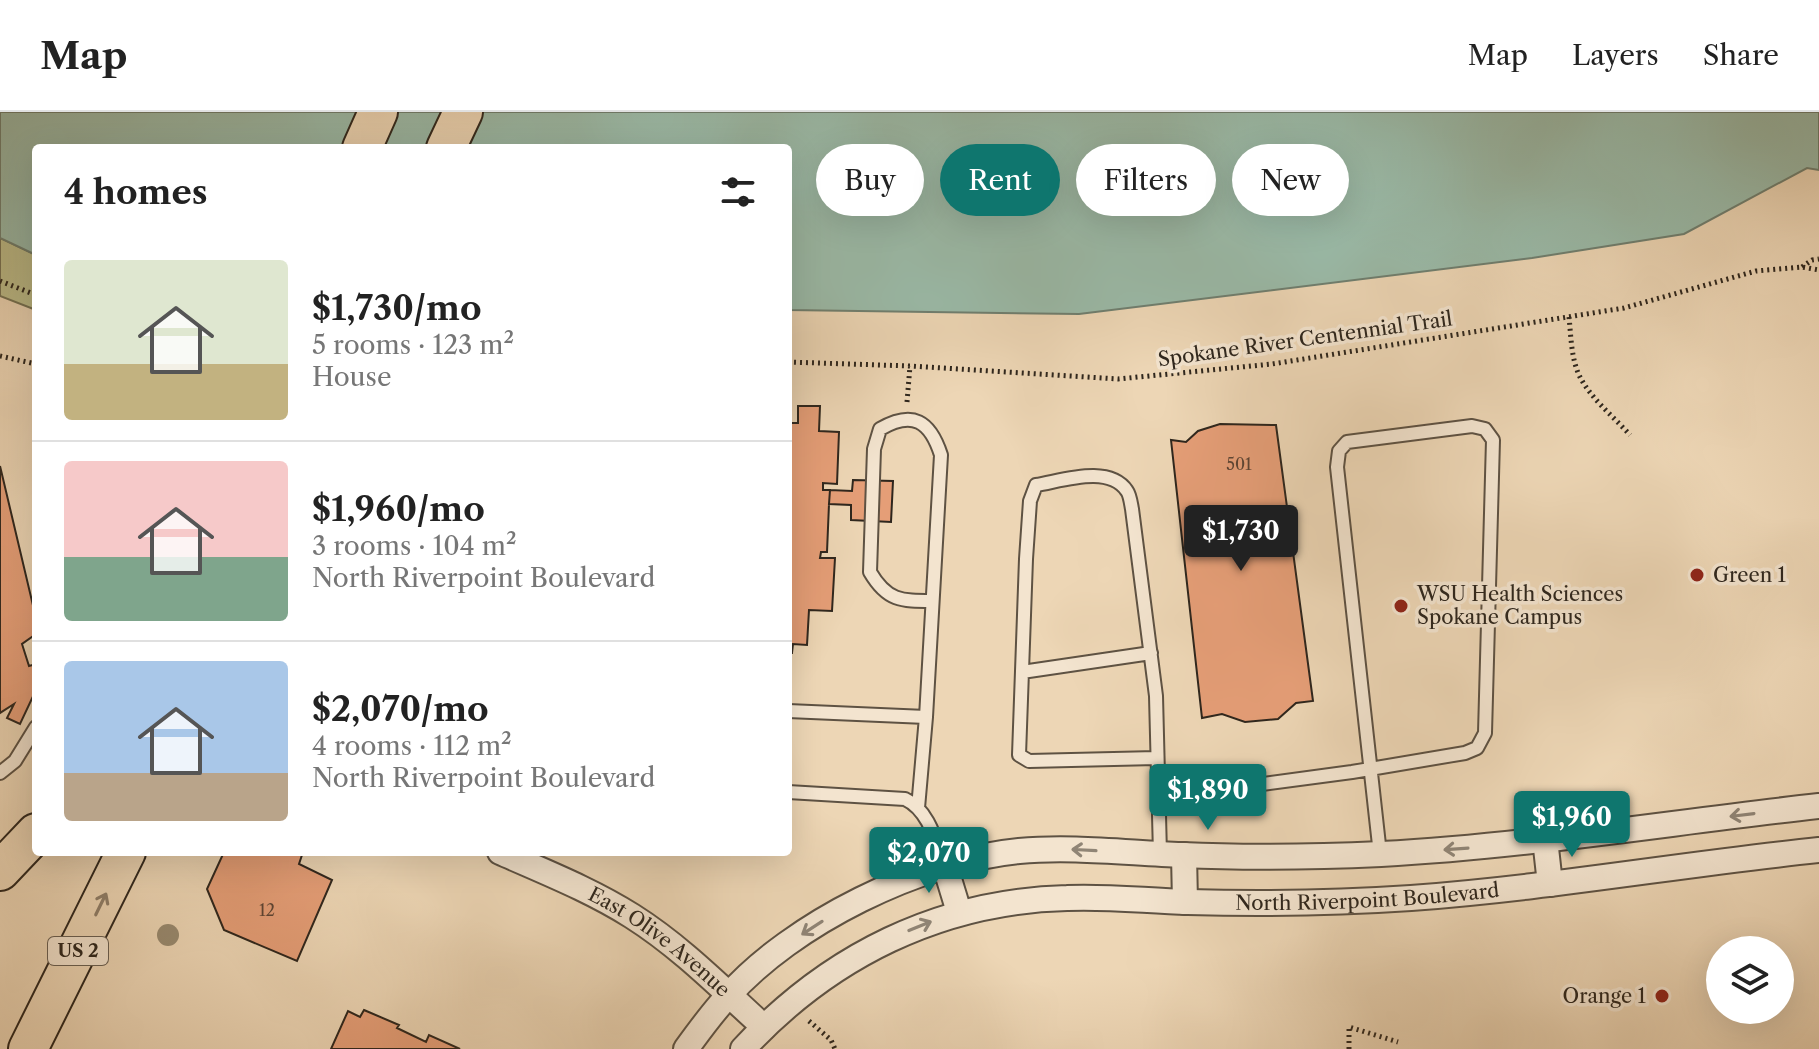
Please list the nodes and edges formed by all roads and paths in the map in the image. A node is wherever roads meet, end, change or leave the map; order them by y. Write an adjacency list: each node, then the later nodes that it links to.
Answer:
1 (378, 112): 3 (main road)
2 (463, 112): 4 (main road)
3 (364, 144)
4 (448, 144)
5 (1819, 259): 6 (path)
6 (1802, 267): 7 (path, Spokane River Centennial Trail); 10 (path, Spokane River Centennial Trail)
7 (1819, 270)
8 (0, 281): 9 (path)
9 (32, 293)
10 (1569, 317): 14 (path, Spokane River Centennial Trail); 16 (path)
11 (0, 356): 13 (path)
12 (792, 362): 14 (path, Spokane River Centennial Trail)
13 (32, 363)
14 (910, 366): 15 (path)
15 (906, 419): 17 (lane); 17 (lane)
16 (1630, 435)
17 (932, 601): 21 (lane)
18 (1151, 653): 19 (lane); 19 (lane); 23 (lane)
19 (1022, 672): 23 (lane)
20 (792, 711): 21 (lane)
21 (926, 717): 29 (lane)
22 (32, 733): 25 (lane)
23 (1156, 758): 27 (lane)
24 (1370, 770): 24 (lane); 27 (lane); 33 (lane)
25 (0, 773)
26 (792, 792): 29 (lane)
27 (1158, 798): 34 (lane)
28 (1819, 806): 31 (street, North Riverpoint Boulevard, one-way to 31)
29 (918, 808): 37 (lane)
30 (32, 837): 38 (main road)
31 (1545, 839): 33 (street, North Riverpoint Boulevard, one-way to 33); 39 (street)
32 (1819, 850): 39 (street, North Riverpoint Boulevard)
33 (1380, 854): 34 (street, North Riverpoint Boulevard)
34 (1172, 855): 37 (street, North Riverpoint Boulevard, one-way to 37); 40 (street)
35 (124, 856): 46 (main road, US 2, one-way to 35)
36 (533, 859): 42 (street, East Olive Avenue)
37 (945, 866): 41 (street); 42 (street, North Riverpoint Boulevard, one-way to 42)
38 (0, 871)
39 (1550, 884): 40 (street, North Riverpoint Boulevard)
40 (1185, 902): 41 (street, North Riverpoint Boulevard)
41 (959, 912): 44 (street, North Riverpoint Boulevard, one-way to 41)
42 (728, 994): 44 (street, East Olive Avenue); 47 (street, North Riverpoint Boulevard)
43 (808, 1020): 49 (path)
44 (764, 1027): 48 (street, North Riverpoint Boulevard)
45 (1398, 1042): 50 (path)
46 (28, 1049)
47 (686, 1049)
48 (743, 1049)
49 (835, 1049)
50 (1349, 1049)

